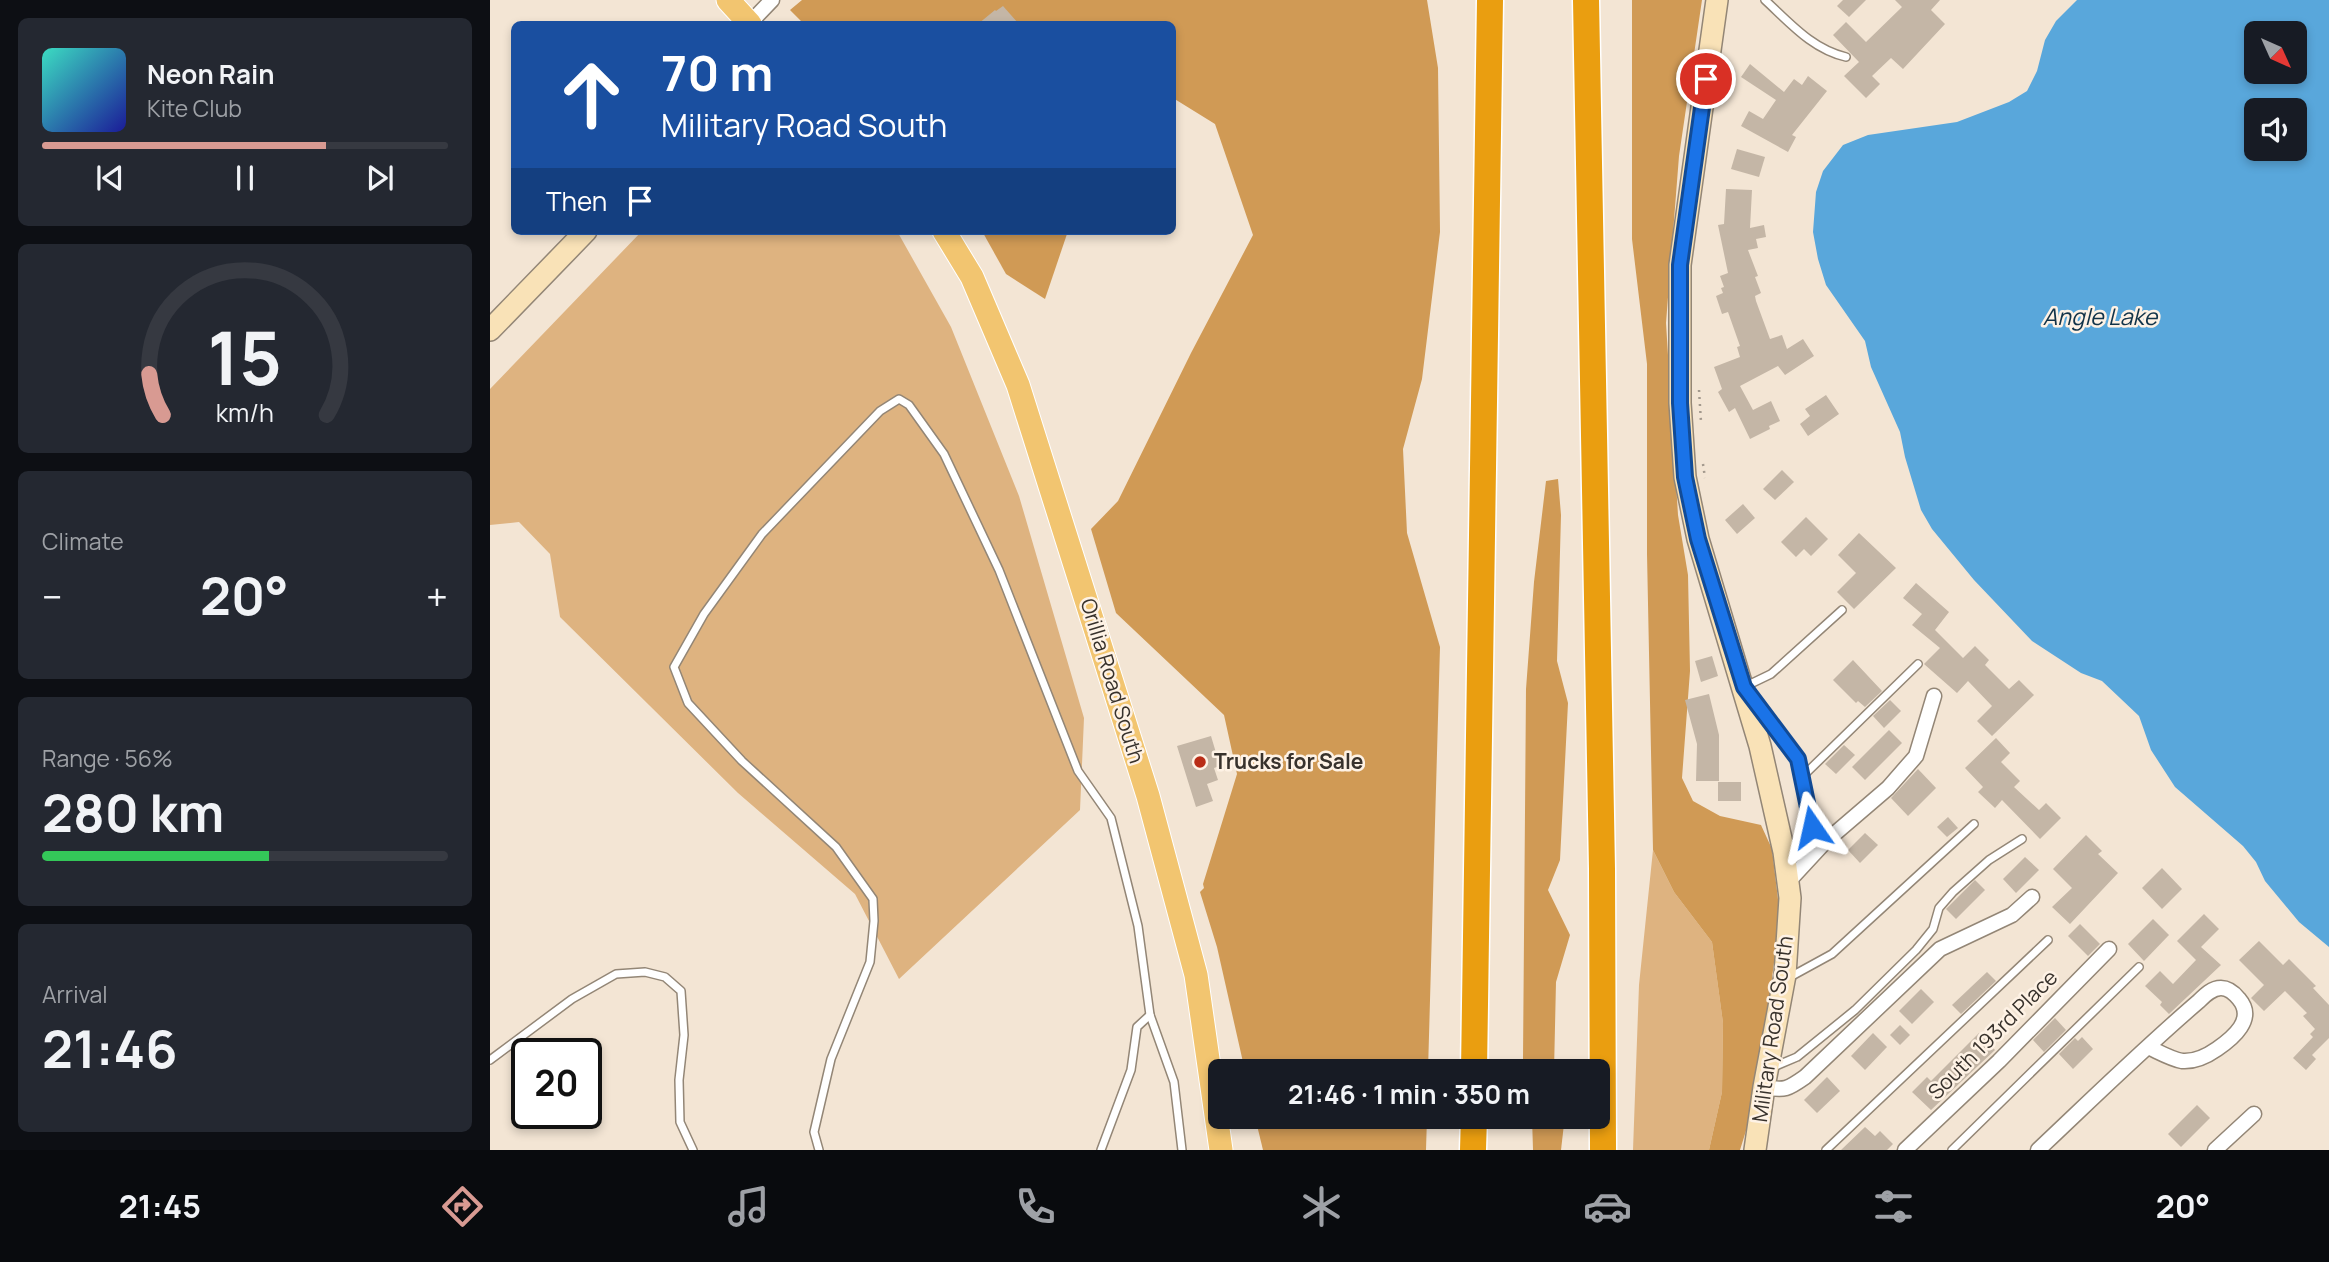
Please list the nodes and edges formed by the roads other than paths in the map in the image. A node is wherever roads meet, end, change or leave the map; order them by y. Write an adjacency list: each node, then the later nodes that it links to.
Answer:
1 (729, 0): 7 (main road)
2 (772, 0): 8 (street)
3 (1490, 0): 29 (highway)
4 (1587, 0): 30 (highway)
5 (1717, 0): 15 (main road, Military Road South)
6 (1765, 0): 9 (lane)
7 (747, 21)
8 (753, 21)
9 (1846, 57)
10 (582, 235): 12 (main road)
11 (946, 235): 41 (main road, Orillia Road South)
12 (490, 330)
13 (1842, 610): 15 (lane)
14 (1918, 664): 17 (lane)
15 (1744, 687): 17 (lane); 21 (main road, Military Road South)
16 (1934, 696): 20 (street)
17 (1802, 777): 20 (lane)
18 (1974, 824): 26 (lane)
19 (2022, 839): 32 (lane)
20 (1813, 854): 21 (street)
21 (1788, 882): 26 (main road, Military Road South)
22 (2032, 897): 32 (street)
23 (2048, 940): 46 (lane)
24 (2109, 949): 47 (street, South 193rd Place)
25 (2139, 967): 48 (lane)
26 (1784, 979): 32 (main road, Military Road South)
27 (1150, 1015): 38 (lane); 39 (lane); 40 (lane)
28 (2148, 1047): 28 (street); 49 (street)
29 (1474, 1059)
30 (1602, 1059)
31 (490, 1060): 37 (lane)
32 (1765, 1078): 45 (main road, Military Road South)
33 (2253, 1114): 50 (street)
34 (1474, 1129): 42 (highway)
35 (1598, 1129): 43 (highway)
36 (1603, 1129): 44 (highway)
37 (694, 1150)
38 (819, 1150)
39 (1101, 1150)
40 (1182, 1150)
41 (1221, 1150)
42 (1473, 1150)
43 (1596, 1150)
44 (1603, 1150)
45 (1755, 1150)
46 (1826, 1150)
47 (1905, 1150)
48 (1952, 1150)
49 (2038, 1150)
50 (2215, 1150)

